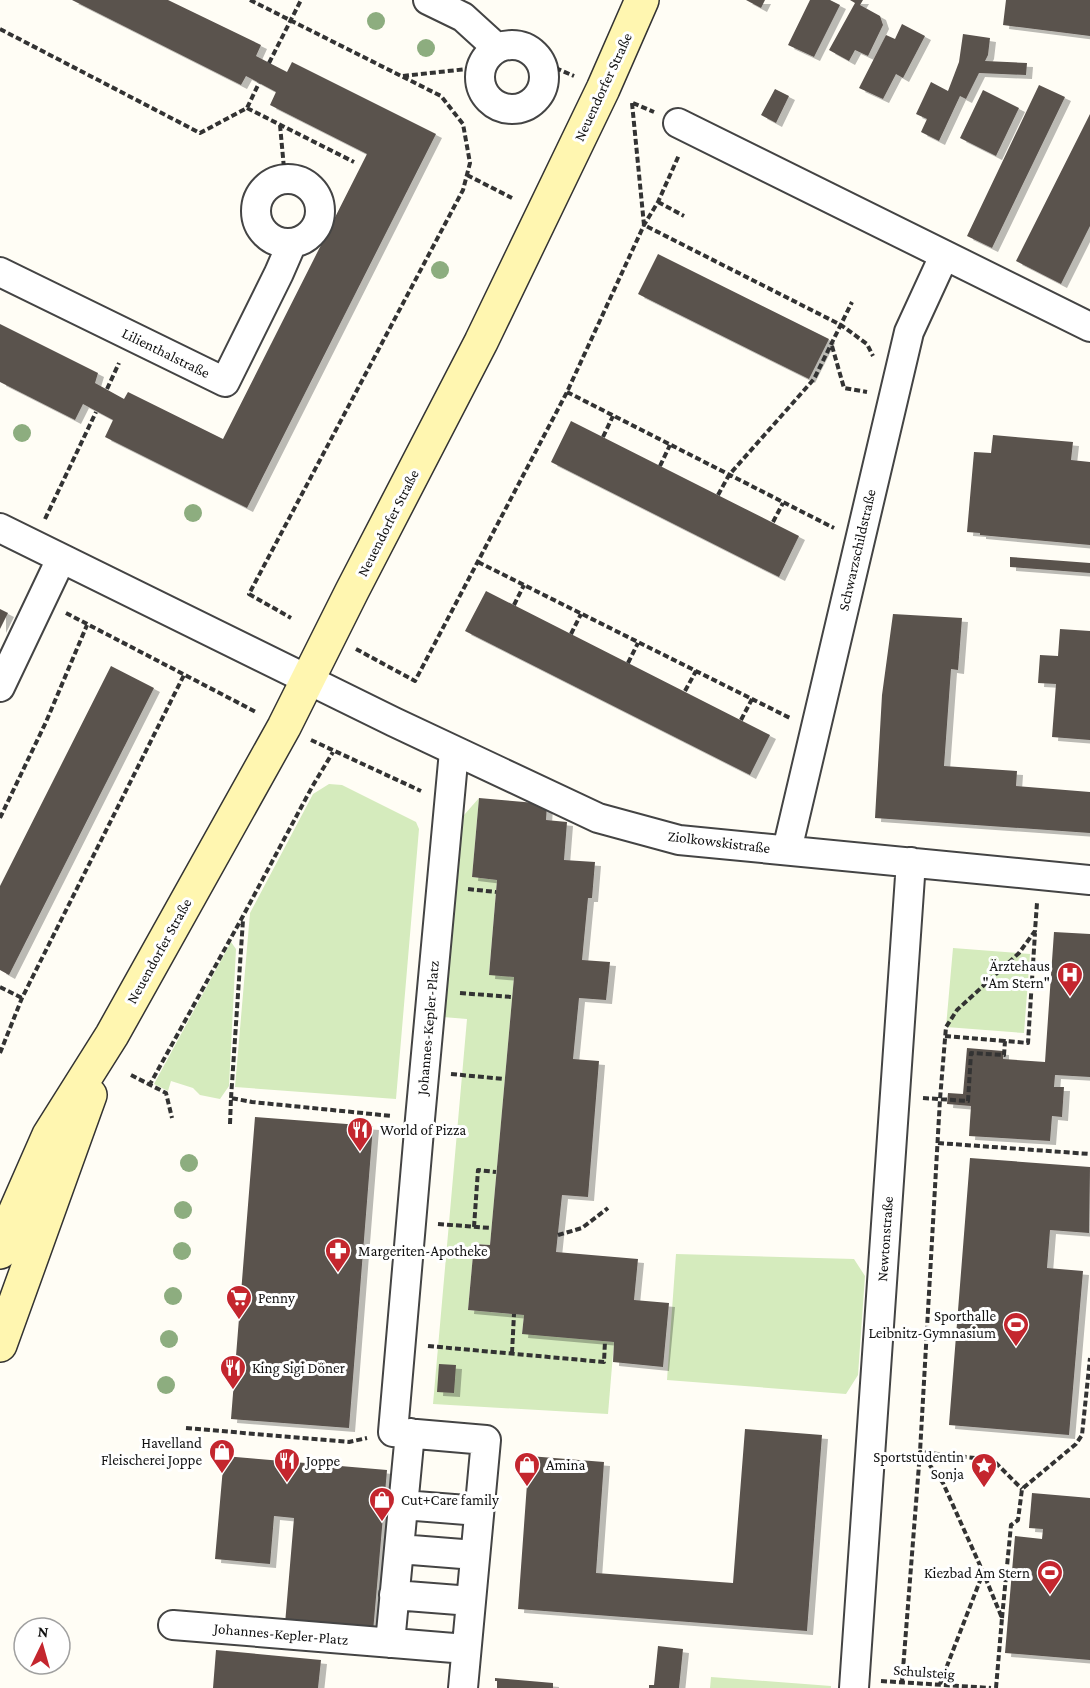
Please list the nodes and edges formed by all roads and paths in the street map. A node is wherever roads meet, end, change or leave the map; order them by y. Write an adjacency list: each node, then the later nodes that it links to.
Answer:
1 (250, 0): 5 (path)
2 (301, 0): 5 (path)
3 (428, 0): 7 (street)
4 (642, 0): 56 (street, Neuendorfer Straße)
5 (291, 20): 8 (path); 9 (path)
6 (0, 29): 12 (path)
7 (489, 58): 9 (path)
8 (269, 63)
9 (402, 76): 16 (path)
10 (259, 83): 12 (path)
11 (632, 103): 21 (path)
12 (247, 108): 13 (path)
13 (280, 124): 15 (path); 17 (path)
14 (684, 126): 19 (path); 23 (street)
15 (354, 162)
16 (467, 175): 18 (path); 49 (path)
17 (285, 179): 22 (street, Lilienthalstraße); 22 (street)
18 (512, 198)
19 (658, 202): 20 (path); 21 (path)
20 (684, 216)
21 (644, 225): 26 (path); 30 (path)
22 (292, 243): 24 (street, Lilienthalstraße)
23 (944, 256): 27 (street); 31 (street, Schwarzschildstraße)
24 (0, 272)
25 (852, 303): 26 (path)
26 (841, 325): 28 (path); 29 (path)
27 (1090, 327)
28 (832, 345): 31 (path); 37 (path)
29 (874, 359)
30 (567, 392): 33 (path); 45 (path)
31 (894, 395): 42 (street, Schwarzschildstraße)
32 (96, 412): 43 (path)
33 (613, 416): 34 (path); 35 (path)
34 (603, 437)
35 (670, 445): 36 (path); 37 (path)
36 (660, 466)
37 (729, 475): 38 (path); 39 (path)
38 (718, 495)
39 (783, 503): 40 (path); 42 (path)
40 (773, 522)
41 (0, 528): 43 (street)
42 (860, 540): 62 (street, Schwarzschildstraße)
43 (33, 544): 44 (street)
44 (62, 559): 56 (street); 57 (street)
45 (478, 562): 46 (path); 52 (path)
46 (524, 585): 47 (path); 48 (path)
47 (514, 605)
48 (581, 614): 50 (path); 51 (path)
49 (291, 618)
50 (571, 634)
51 (638, 643): 53 (path); 54 (path)
52 (355, 649)
53 (628, 663)
54 (696, 671): 58 (path); 59 (path)
55 (184, 675): 61 (path); 66 (path); 76 (path)
56 (308, 679): 61 (street, Neuendorfer Straße); 63 (street, Ziolkowskistraße)
57 (0, 687)
58 (685, 692)
59 (752, 699): 60 (path); 62 (path)
60 (741, 720)
61 (284, 727): 64 (path); 77 (street, Neuendorfer Straße)
62 (815, 731): 67 (street, Schwarzschildstraße)
63 (454, 751): 65 (street, Johannes-Kepler-Platz); 67 (street, Ziolkowskistraße)
64 (333, 752): 65 (path); 71 (path)
65 (449, 803): 74 (street, Johannes-Kepler-Platz)
66 (0, 818)
67 (787, 850): 68 (street, Ziolkowskistraße)
68 (911, 862): 69 (street, Ziolkowskistraße); 122 (street, Newtonstraße)
69 (1039, 875): 70 (street, Ziolkowskistraße); 72 (path)
70 (1090, 880)
71 (243, 916): 84 (path); 85 (path)
72 (1035, 931): 78 (path); 79 (path)
73 (0, 987): 76 (path)
74 (432, 991): 75 (path); 81 (street, Johannes-Kepler-Platz)
75 (512, 997)
76 (22, 998): 80 (path)
77 (112, 1035): 98 (street, Neuendorfer Straße); 102 (street, Neuendorfer Straße)
78 (945, 1036): 79 (path); 90 (path)
79 (1005, 1041): 86 (path)
80 (0, 1053)
81 (425, 1072): 83 (path); 88 (street, Johannes-Kepler-Platz)
82 (131, 1075): 84 (path)
83 (504, 1079)
84 (149, 1086): 87 (path)
85 (231, 1098): 88 (path); 89 (path)
86 (947, 1099)
87 (172, 1118)
88 (420, 1119): 94 (street, Johannes-Kepler-Platz)
89 (230, 1124)
90 (938, 1143): 91 (path); 108 (path)
91 (1090, 1154)
92 (496, 1172): 95 (path)
93 (608, 1208): 97 (path)
94 (411, 1222): 95 (path); 101 (street, Johannes-Kepler-Platz)
95 (474, 1227): 96 (path)
96 (491, 1228)
97 (558, 1235)
98 (0, 1252)
99 (514, 1314): 103 (path)
100 (605, 1341): 103 (path)
101 (401, 1344): 103 (path); 107 (street, Johannes-Kepler-Platz)
102 (0, 1345)
103 (512, 1353)
104 (1090, 1358): 105 (path)
105 (1088, 1402): 109 (path)
106 (186, 1428): 107 (path)
107 (402, 1432): 110 (street, Johannes-Kepler-Platz); 111 (street)
108 (920, 1452): 109 (path); 114 (path); 121 (path)
109 (1022, 1489): 117 (path)
110 (403, 1505): 111 (street); 112 (street, Johannes-Kepler-Platz)
111 (479, 1511): 113 (street)
112 (399, 1549): 113 (street); 115 (street, Johannes-Kepler-Platz)
113 (475, 1555): 116 (street)
114 (983, 1572): 117 (path); 123 (path)
115 (394, 1595): 116 (street); 119 (street, Johannes-Kepler-Platz)
116 (471, 1600): 120 (street)
117 (1002, 1618): 125 (path)
118 (173, 1625): 119 (street, Johannes-Kepler-Platz)
119 (390, 1643): 120 (street, Johannes-Kepler-Platz)
120 (466, 1649): 124 (street)
121 (902, 1682): 122 (path, Schulsteig); 123 (path, Schulsteig)
122 (854, 1684)
123 (940, 1684): 125 (path, Schulsteig)
124 (463, 1688)
125 (994, 1688)

